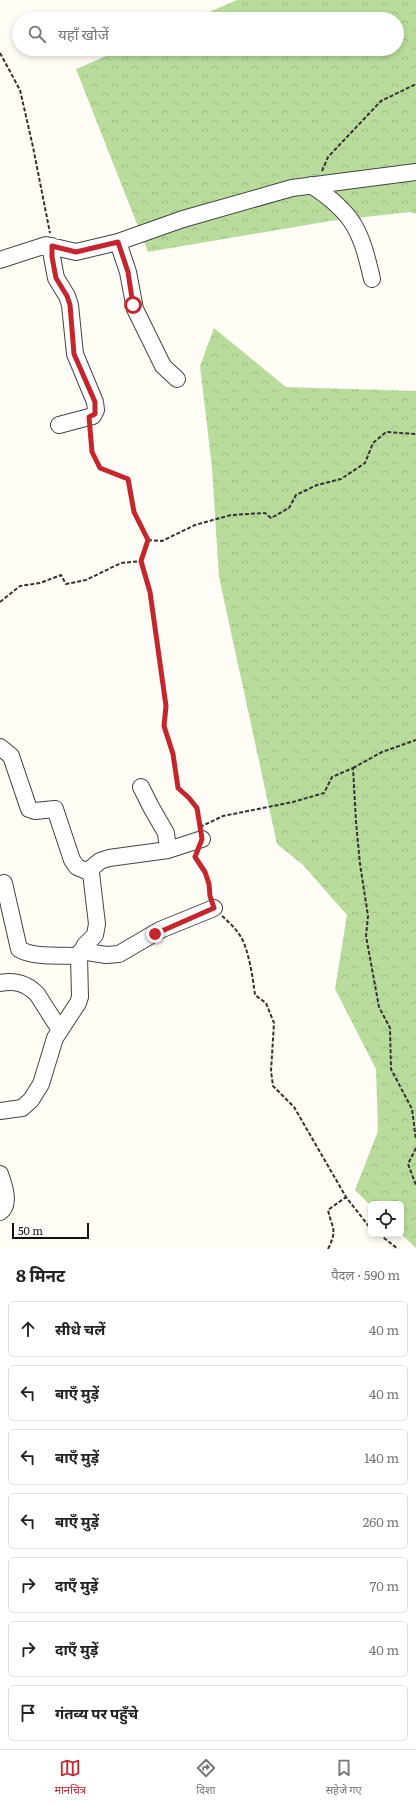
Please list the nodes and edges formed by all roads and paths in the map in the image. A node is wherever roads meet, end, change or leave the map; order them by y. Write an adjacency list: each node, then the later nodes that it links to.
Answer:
1 (0, 53): 6 (path)
2 (416, 84): 4 (path)
3 (416, 172): 4 (street)
4 (314, 185): 5 (street); 8 (street)
5 (118, 242): 6 (street); 9 (street)
6 (52, 246): 7 (street); 10 (street)
7 (0, 260)
8 (372, 279)
9 (177, 379)
10 (89, 417): 11 (street); 13 (path)
11 (59, 425)
12 (416, 434): 13 (path)
13 (148, 540): 14 (path)
14 (141, 561): 15 (path); 20 (path)
15 (0, 602)
16 (416, 740): 18 (path)
17 (0, 747): 22 (street)
18 (353, 768): 20 (path); 29 (path)
19 (141, 787): 21 (street)
20 (201, 832): 21 (street); 24 (path)
21 (168, 850): 22 (street)
22 (88, 871): 25 (street)
23 (4, 883): 25 (street)
24 (214, 908): 25 (street); 33 (path)
25 (80, 954): 27 (street)
26 (0, 983): 27 (street)
27 (60, 1030): 28 (street)
28 (0, 1112)
29 (416, 1140)
30 (416, 1148): 32 (path)
31 (0, 1174): 34 (street)
32 (416, 1185)
33 (346, 1197): 35 (path); 37 (path)
34 (0, 1212)
35 (368, 1225)
36 (383, 1237): 38 (path)
37 (328, 1249)
38 (398, 1249)

